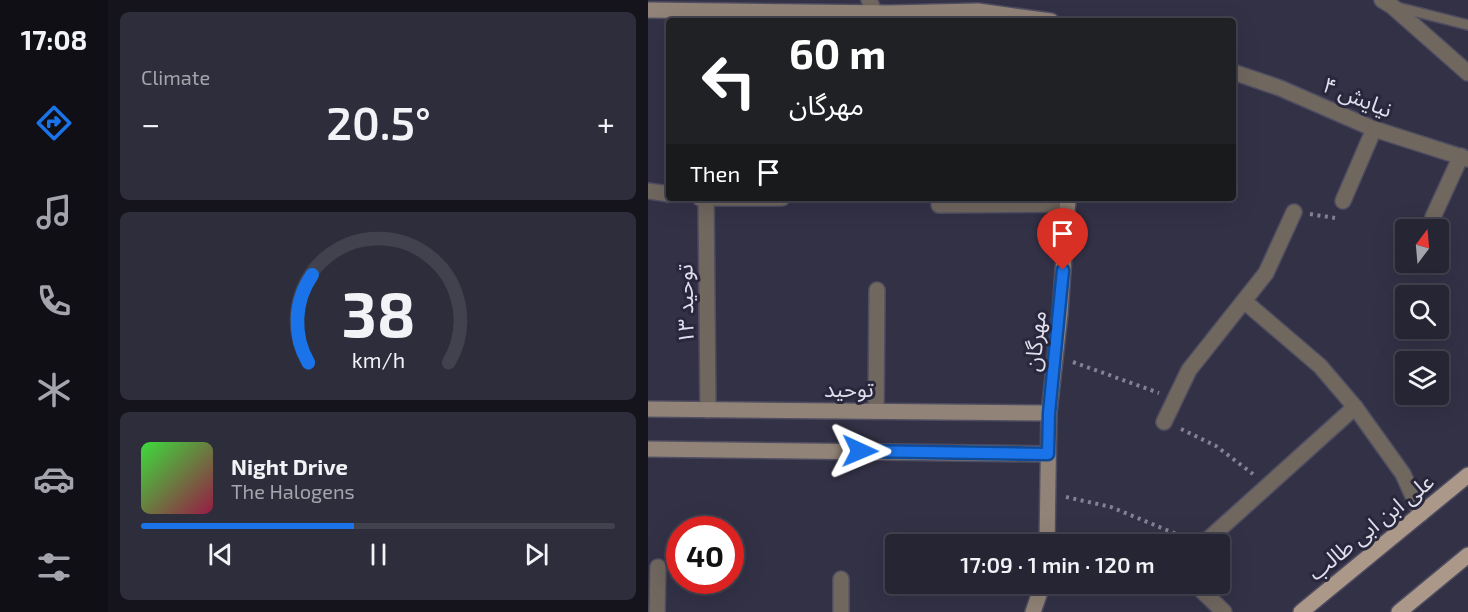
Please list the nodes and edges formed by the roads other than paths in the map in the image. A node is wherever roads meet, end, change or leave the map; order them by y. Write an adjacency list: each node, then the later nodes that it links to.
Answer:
1 (1387, 3): 7 (lane); 9 (street)
2 (951, 6): 4 (street); 6 (street)
3 (648, 10): 5 (street)
4 (873, 11): 5 (street)
5 (709, 16)
6 (1029, 18)
7 (1468, 25)
8 (1236, 73): 10 (street, نیایش ۴)
9 (1468, 73)
10 (1374, 129): 11 (street, نیایش ۴); 16 (street)
11 (1465, 157): 19 (street)
12 (648, 191): 13 (street)
13 (666, 194)
14 (706, 201): 24 (street, توحید ۱۳)
15 (1068, 201): 17 (street); 26 (street, مهرگان)
16 (1343, 201)
17 (939, 205)
18 (1294, 212): 21 (street)
19 (1433, 217)
20 (877, 290): 25 (street)
21 (1245, 301): 22 (street); 27 (street)
22 (1355, 407): 31 (street); 33 (street)
23 (648, 409): 24 (street, توحید)
24 (708, 410): 25 (street, توحید)
25 (876, 411): 26 (street, توحید)
26 (1049, 413): 29 (street, مهرگان)
27 (1164, 422)
28 (648, 448): 29 (street)
29 (1048, 454): 32 (street, مهرگان)
30 (1468, 475): 31 (main road, علی ابن ابی طالب)
31 (1421, 514): 43 (main road, علی ابن ابی طالب)
32 (1047, 534)
33 (1207, 534)
34 (1468, 555): 44 (main road)
35 (658, 567): 39 (street)
36 (841, 579): 40 (street)
37 (1039, 594): 41 (street)
38 (1205, 594): 42 (street)
39 (657, 612)
40 (841, 612)
41 (1033, 612)
42 (1224, 612)
43 (1301, 612)
44 (1399, 612)

